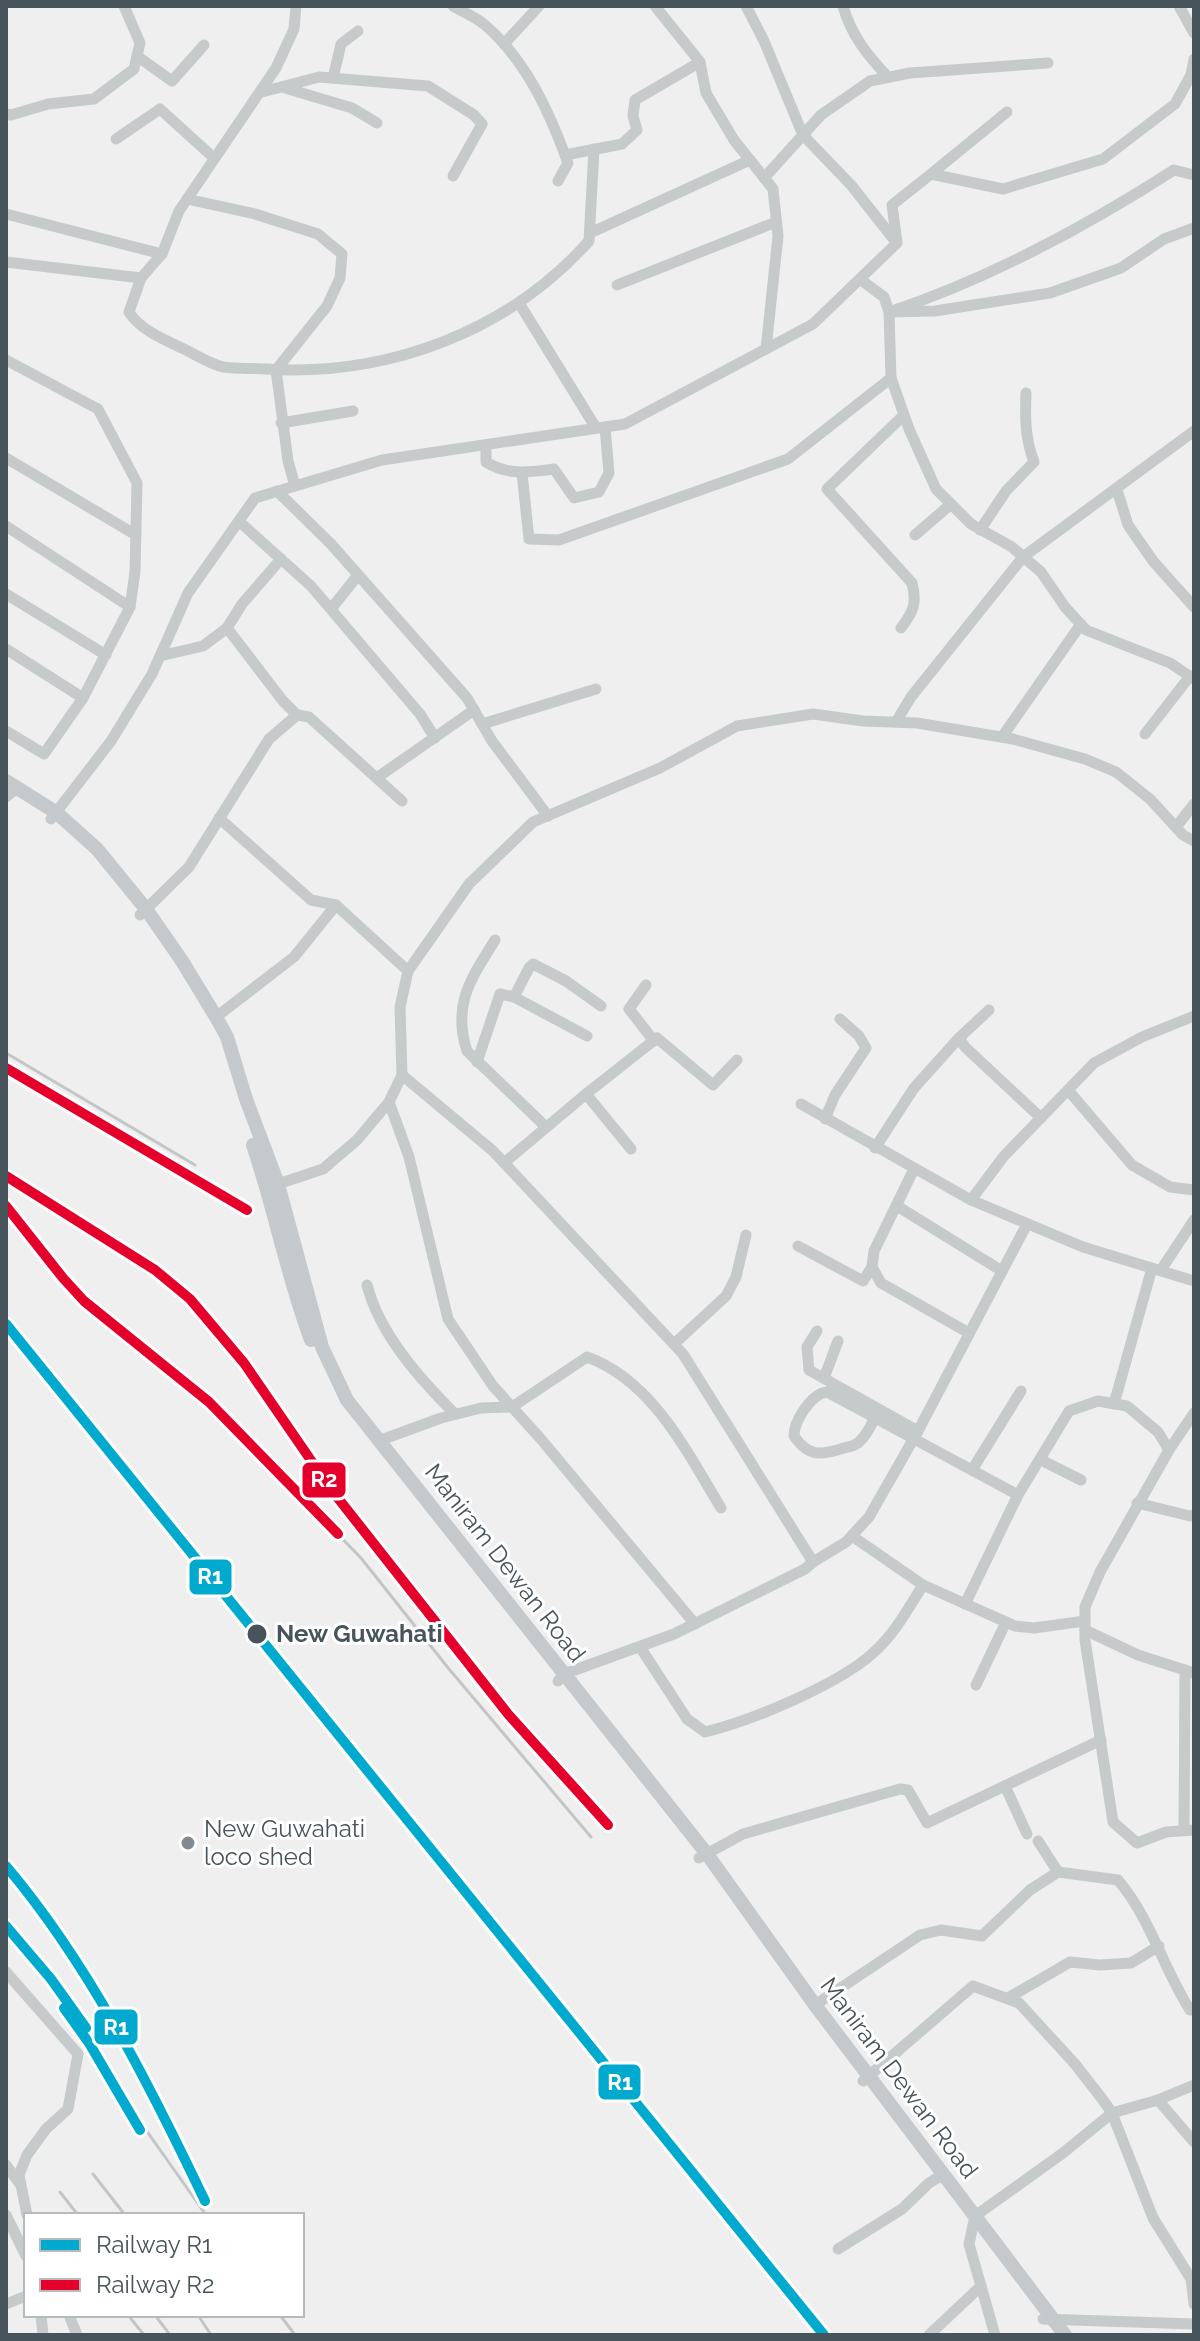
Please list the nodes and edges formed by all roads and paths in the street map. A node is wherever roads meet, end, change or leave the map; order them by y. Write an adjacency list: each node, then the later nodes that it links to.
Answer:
1 (124, 6): 13 (street)
2 (296, 6): 20 (street)
3 (453, 6): 11 (street)
4 (655, 6): 15 (street)
5 (746, 6): 24 (street)
6 (843, 6): 17 (street)
7 (1179, 6): 10 (street)
8 (530, 9): 11 (street)
9 (358, 31): 18 (street)
10 (1194, 33)
11 (504, 44): 27 (street)
12 (204, 45): 13 (street)
13 (137, 56): 22 (street)
14 (1194, 59): 30 (street)
15 (700, 62): 26 (street); 29 (street)
16 (1048, 63): 17 (street)
17 (888, 77): 24 (street)
18 (333, 78): 19 (street); 32 (street)
19 (280, 87): 20 (street); 23 (street)
20 (262, 92): 28 (street)
21 (1007, 112): 30 (street)
22 (6, 114)
23 (377, 123)
24 (803, 135): 33 (street); 40 (street)
25 (116, 139): 28 (street)
26 (594, 149): 27 (street); 39 (street)
27 (565, 155): 34 (street)
28 (214, 158): 35 (street)
29 (750, 160): 33 (street); 39 (street)
30 (931, 174): 40 (street)
31 (1194, 175): 47 (street)
32 (453, 176)
33 (764, 178): 37 (street)
34 (558, 181)
35 (187, 199): 41 (street); 50 (street)
36 (6, 214): 41 (street)
37 (776, 222): 45 (street); 48 (street)
38 (1194, 228): 47 (street)
39 (590, 233): 46 (street)
40 (897, 243): 44 (street)
41 (162, 254): 43 (street)
42 (6, 262): 43 (street)
43 (141, 278): 50 (street)
44 (861, 280): 47 (street); 48 (street)
45 (617, 285)
46 (519, 303): 50 (street); 56 (street)
47 (889, 312): 51 (street)
48 (766, 349): 56 (street)
49 (6, 360): 68 (street)
50 (276, 370): 55 (street)
51 (891, 378): 54 (street); 60 (street)
52 (1026, 393): 67 (street)
53 (353, 411): 55 (street)
54 (904, 415): 64 (street); 79 (street)
55 (281, 423): 61 (street)
56 (600, 428): 58 (street); 60 (street)
57 (1194, 431): 62 (street)
58 (486, 445): 60 (street); 61 (street)
59 (6, 458): 68 (street)
60 (522, 473)
61 (295, 486): 63 (street)
62 (1117, 490): 70 (street); 75 (street)
63 (277, 491): 72 (street); 82 (street)
64 (951, 504): 67 (street); 69 (street)
65 (242, 524): 71 (street)
66 (6, 526): 74 (street)
67 (980, 530): 70 (street)
68 (136, 535): 74 (street)
69 (915, 535)
70 (1023, 557): 77 (street); 88 (street)
71 (281, 559): 76 (street); 78 (street)
72 (358, 575): 76 (street); 86 (street)
73 (6, 594): 81 (street)
74 (130, 607): 81 (street)
75 (1194, 607)
76 (331, 609): 93 (street)
77 (1081, 624): 83 (street); 92 (street)
78 (227, 628): 82 (street); 87 (street)
79 (901, 628)
80 (6, 649): 85 (street)
81 (106, 655): 85 (street)
82 (160, 656): 98 (street)
83 (1192, 678): 91 (street)
84 (596, 689): 89 (street)
85 (83, 698): 90 (street)
86 (474, 710): 89 (street); 93 (street)
87 (297, 715): 94 (street); 100 (street)
88 (896, 722): 92 (street); 99 (street)
89 (482, 724): 99 (street)
90 (6, 731)
91 (1145, 734)
92 (1002, 737): 101 (street)
93 (435, 738): 94 (street)
94 (378, 777): 96 (street)
95 (9, 790): 98 (main road, Maniram Dewan Road)
96 (402, 801)
97 (1194, 804): 101 (street)
98 (54, 816): 104 (main road, Maniram Dewan Road)
99 (548, 816): 106 (street)
100 (219, 818): 103 (street); 104 (street)
101 (1176, 827): 102 (street)
102 (1194, 841)
103 (336, 905): 106 (street); 112 (street)
104 (143, 912): 112 (main road, Maniram Dewan Road); 174 (main road, Maniram Dewan Road)
105 (495, 940): 118 (street)
106 (408, 971): 119 (street)
107 (646, 985): 116 (street)
108 (514, 997): 109 (street); 114 (street); 118 (street)
109 (601, 1006)
110 (989, 1010): 115 (street)
111 (1194, 1016): 120 (street)
112 (216, 1017): 131 (main road, Maniram Dewan Road)
113 (840, 1019): 125 (street)
114 (587, 1036)
115 (959, 1038): 124 (street); 127 (street)
116 (654, 1041): 117 (street); 121 (street)
117 (737, 1060)
118 (477, 1062): 126 (street)
119 (402, 1075): 122 (street); 129 (street)
120 (1068, 1090): 124 (street); 132 (street)
121 (586, 1094): 126 (street); 128 (street)
122 (389, 1102): 131 (street); 151 (street)
123 (801, 1104): 125 (street)
124 (1041, 1118): 133 (street)
125 (825, 1119): 127 (street)
126 (546, 1127): 129 (street)
127 (875, 1148): 130 (street)
128 (631, 1149)
129 (504, 1163): 147 (street)
130 (914, 1169): 133 (street); 134 (street)
131 (278, 1184): 156 (main road, Maniram Dewan Road)
132 (1194, 1190)
133 (971, 1200): 136 (street)
134 (897, 1206): 139 (street); 141 (street)
135 (1194, 1220): 140 (street)
136 (1027, 1224): 140 (street); 141 (street)
137 (746, 1235): 147 (street)
138 (798, 1246): 139 (street)
139 (872, 1267): 145 (street)
140 (1157, 1269): 142 (street); 150 (street)
141 (1002, 1271): 145 (street)
142 (1194, 1281)
143 (367, 1285): 153 (street)
144 (817, 1331): 148 (street)
145 (969, 1333): 155 (street)
146 (838, 1341): 148 (street)
147 (674, 1344): 166 (street)
148 (824, 1378): 155 (street)
149 (1021, 1391): 159 (street)
150 (1114, 1404): 157 (street); 158 (street)
151 (512, 1407): 153 (street); 163 (street); 170 (street)
152 (1194, 1413): 157 (street)
153 (455, 1414): 156 (street)
154 (875, 1418): 154 (street); 155 (street)
155 (915, 1435): 159 (street); 165 (street)
156 (381, 1440): 174 (main road, Maniram Dewan Road)
157 (1169, 1450): 162 (street)
158 (1041, 1460): 160 (street); 161 (street)
159 (972, 1470): 161 (street)
160 (1081, 1480)
161 (1018, 1495): 168 (street)
162 (1137, 1503): 164 (street); 171 (street)
163 (721, 1508)
164 (1193, 1517)
165 (852, 1536): 166 (street); 167 (street)
166 (813, 1562): 170 (street)
167 (923, 1585): 168 (street); 172 (street)
168 (965, 1604): 169 (street)
169 (1006, 1622): 171 (street); 175 (street)
170 (695, 1624): 172 (street)
171 (1085, 1625): 173 (street); 176 (street)
172 (640, 1647): 174 (street)
173 (1189, 1672): 177 (street)
174 (561, 1678): 182 (main road, Maniram Dewan Road)
175 (976, 1685)
176 (1101, 1740): 178 (street); 179 (street)
177 (1190, 1775): 179 (street)
178 (1005, 1786): 180 (street); 182 (street)
179 (1189, 1830)
180 (1027, 1834)
181 (1038, 1841): 183 (street)
182 (703, 1856): 184 (main road, Maniram Dewan Road)
183 (1058, 1872): 185 (street); 188 (street)
184 (746, 1915): 188 (main road, Maniram Dewan Road); 190 (main road, Maniram Dewan Road)
185 (1159, 1946): 187 (street); 189 (street)
186 (6, 1972): 197 (street)
187 (1008, 1998): 190 (street); 193 (street)
188 (815, 2005): 190 (main road, Maniram Dewan Road)
189 (1194, 2007)
190 (866, 2078): 196 (main road, Maniram Dewan Road)
191 (1194, 2085): 192 (street)
192 (1158, 2100): 193 (street); 194 (street)
193 (1112, 2113): 200 (street); 204 (street)
194 (1194, 2142)
195 (6, 2165): 197 (street)
196 (940, 2176): 200 (main road, Maniram Dewan Road); 201 (street)
197 (20, 2184): 198 (street)
198 (27, 2213)
199 (6, 2215): 202 (street)
200 (974, 2222): 203 (street); 205 (main road, Maniram Dewan Road)
201 (838, 2249)
202 (24, 2252)
203 (981, 2286): 207 (street); 208 (street)
204 (1194, 2304)
205 (1048, 2318): 206 (street); 209 (main road, Maniram Dewan Road); 210 (main road, Maniram Dewan Road)
206 (1194, 2324)
207 (929, 2335)
208 (995, 2335)
209 (1054, 2335)
210 (1065, 2335)

